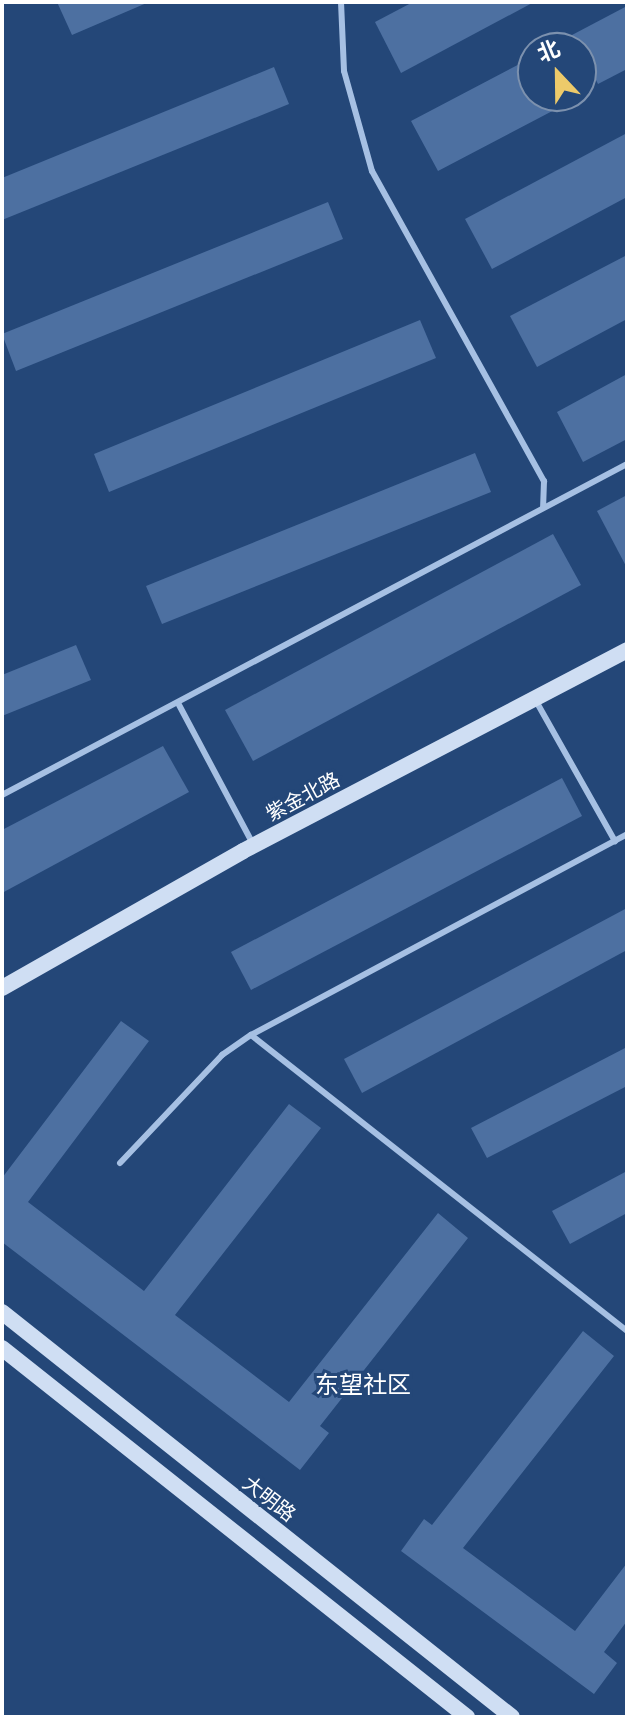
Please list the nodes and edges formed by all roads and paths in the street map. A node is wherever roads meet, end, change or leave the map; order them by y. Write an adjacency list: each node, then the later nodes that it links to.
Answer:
1 (341, 2): 3 (lane)
2 (627, 464): 3 (lane)
3 (543, 507): 6 (lane)
4 (627, 650): 5 (street, 紫金北路)
5 (535, 698): 9 (lane); 10 (street, 紫金北路)
6 (178, 703): 7 (lane); 10 (lane)
7 (2, 795)
8 (627, 834): 9 (lane)
9 (615, 841): 12 (lane)
10 (254, 846): 11 (street, 紫金北路)
11 (2, 988)
12 (251, 1035): 13 (lane); 15 (lane)
13 (120, 1163)
14 (2, 1312): 18 (street, 大明路)
15 (627, 1331)
16 (2, 1348): 17 (street)
17 (467, 1717)
18 (512, 1717)

